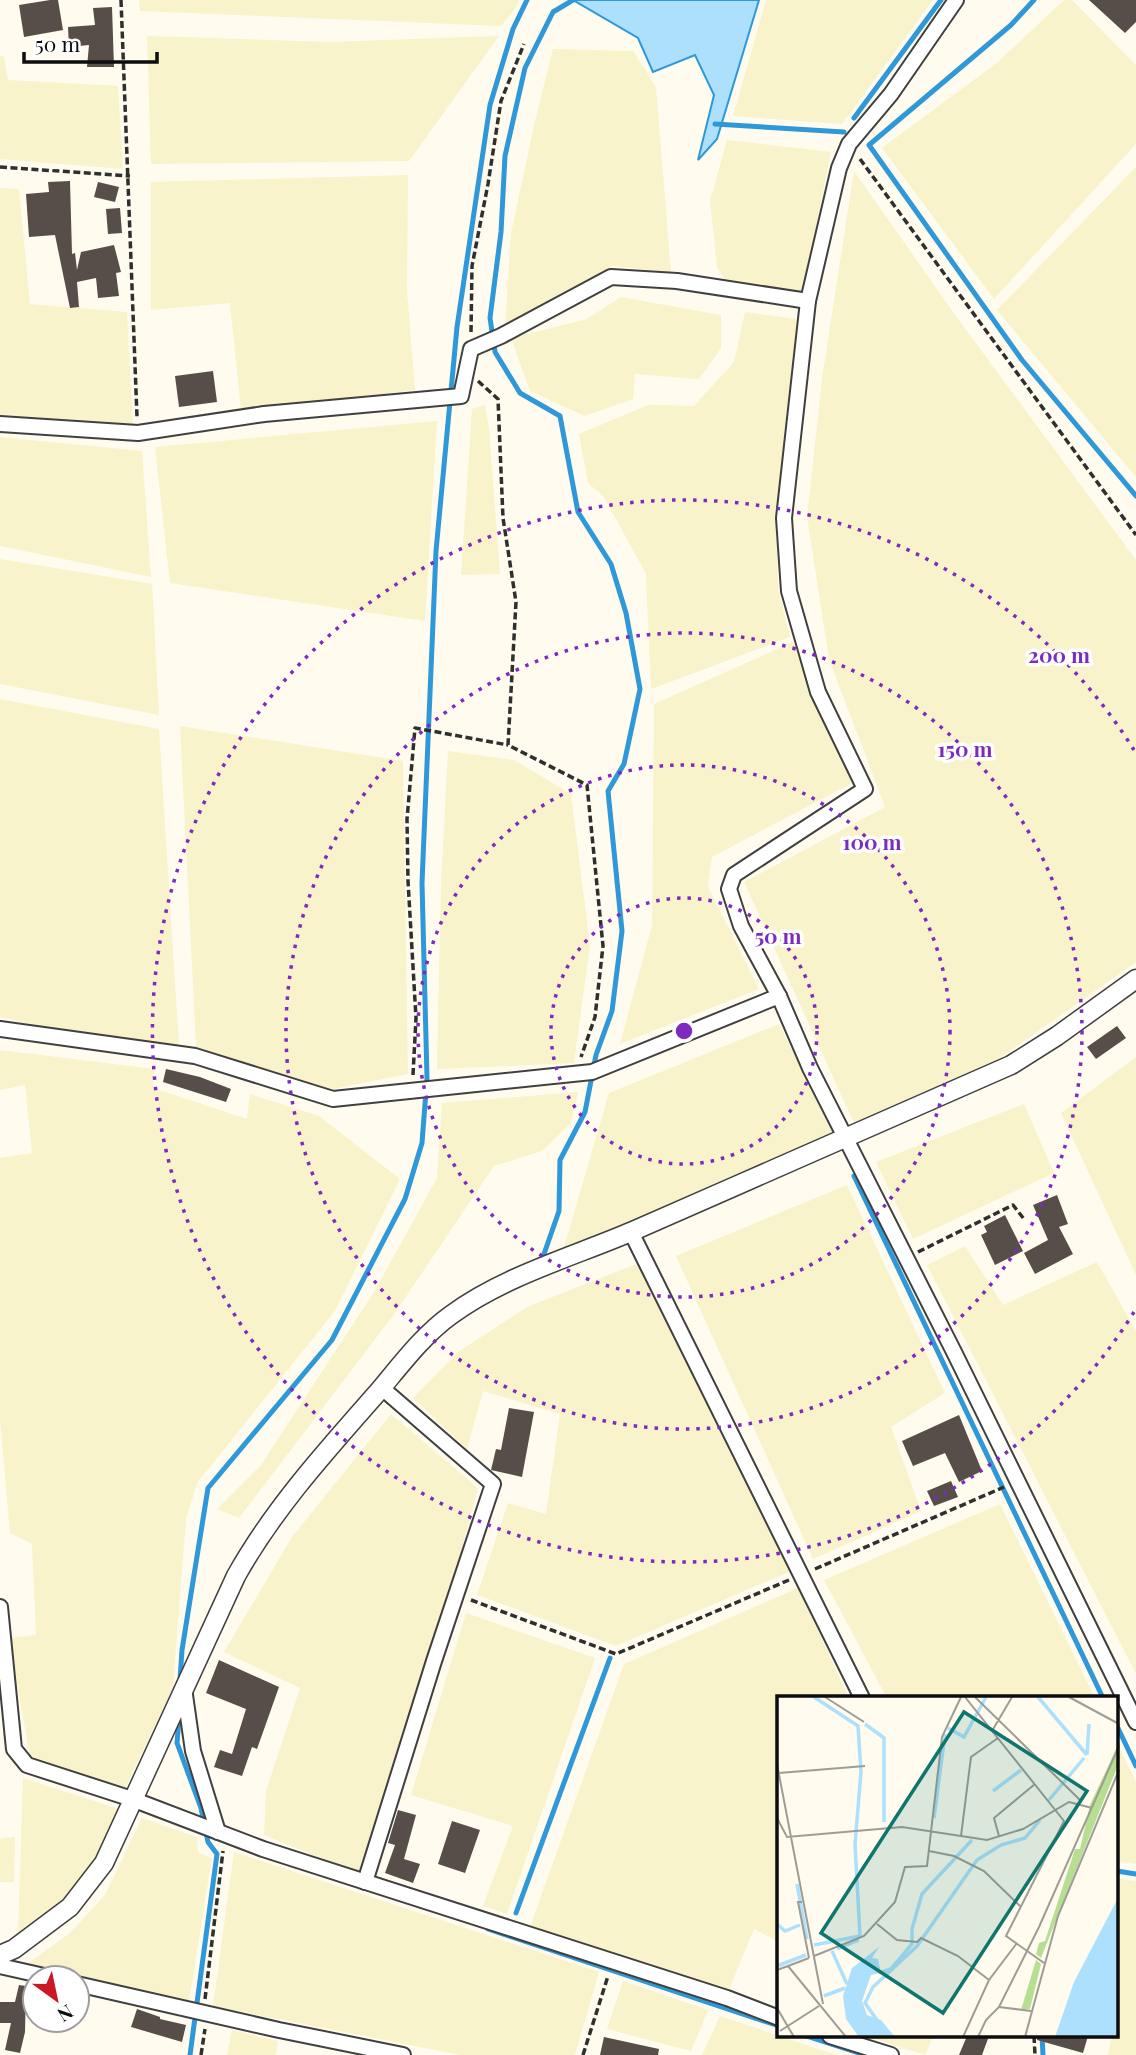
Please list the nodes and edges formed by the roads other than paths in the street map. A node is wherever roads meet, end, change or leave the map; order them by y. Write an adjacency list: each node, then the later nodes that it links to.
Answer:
1 (956, 0): 2 (street)
2 (808, 301): 3 (street); 5 (street)
3 (0, 424)
4 (1136, 979): 7 (street)
5 (779, 996): 6 (street); 7 (street)
6 (0, 1028)
7 (846, 1137): 8 (street); 13 (street)
8 (631, 1232): 9 (street); 12 (street)
9 (382, 1388): 11 (street); 16 (street)
10 (0, 1606): 14 (street)
11 (184, 1688): 14 (street); 15 (street)
12 (861, 1696)
13 (1136, 1722)
14 (132, 1799): 15 (street); 17 (street)
15 (221, 1833): 16 (street)
16 (365, 1882): 21 (street)
17 (0, 1955)
18 (0, 1966): 19 (street)
19 (21, 1971)
20 (91, 1986): 24 (street)
21 (777, 2017)
22 (835, 2038): 23 (street)
23 (875, 2053): 25 (street)
24 (403, 2055)
25 (891, 2055)

